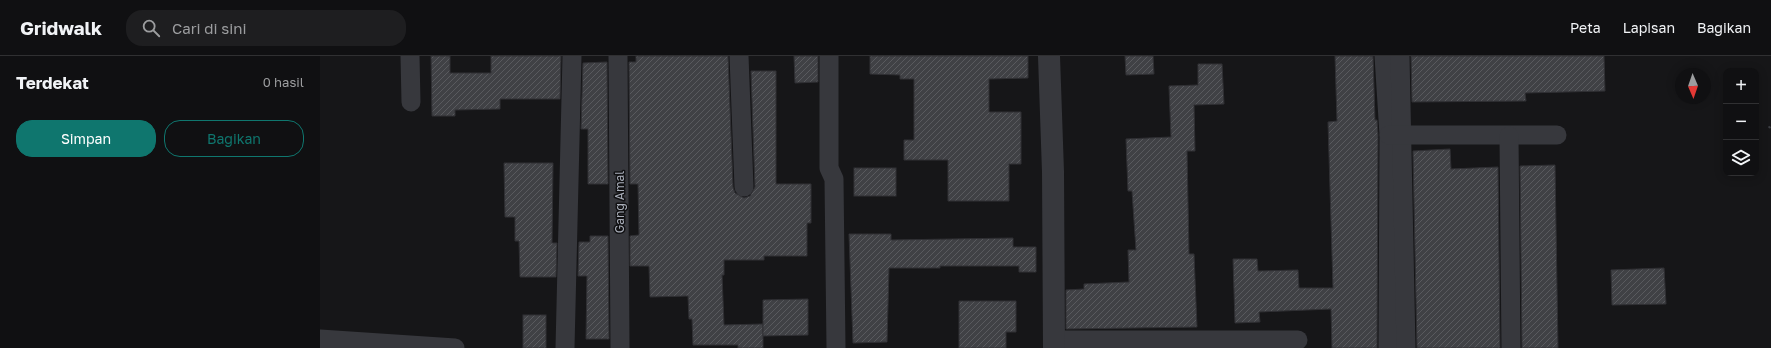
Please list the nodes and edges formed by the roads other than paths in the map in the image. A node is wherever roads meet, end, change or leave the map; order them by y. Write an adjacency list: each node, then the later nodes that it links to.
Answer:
1 (410, 56): 9 (street)
2 (572, 56): 18 (street)
3 (618, 56): 19 (street, Gang Amal)
4 (739, 56): 13 (street)
5 (829, 56): 20 (street)
6 (1049, 56): 16 (street)
7 (1384, 56): 10 (street)
8 (1400, 56): 10 (street)
9 (411, 102)
10 (1395, 135): 12 (street); 21 (street); 22 (street)
11 (1557, 135): 12 (street)
12 (1509, 136): 23 (street)
13 (744, 187)
14 (320, 338): 17 (street)
15 (1298, 340): 16 (street)
16 (1054, 344)
17 (455, 348)
18 (565, 348)
19 (620, 348)
20 (836, 348)
21 (1388, 348)
22 (1406, 348)
23 (1511, 348)

